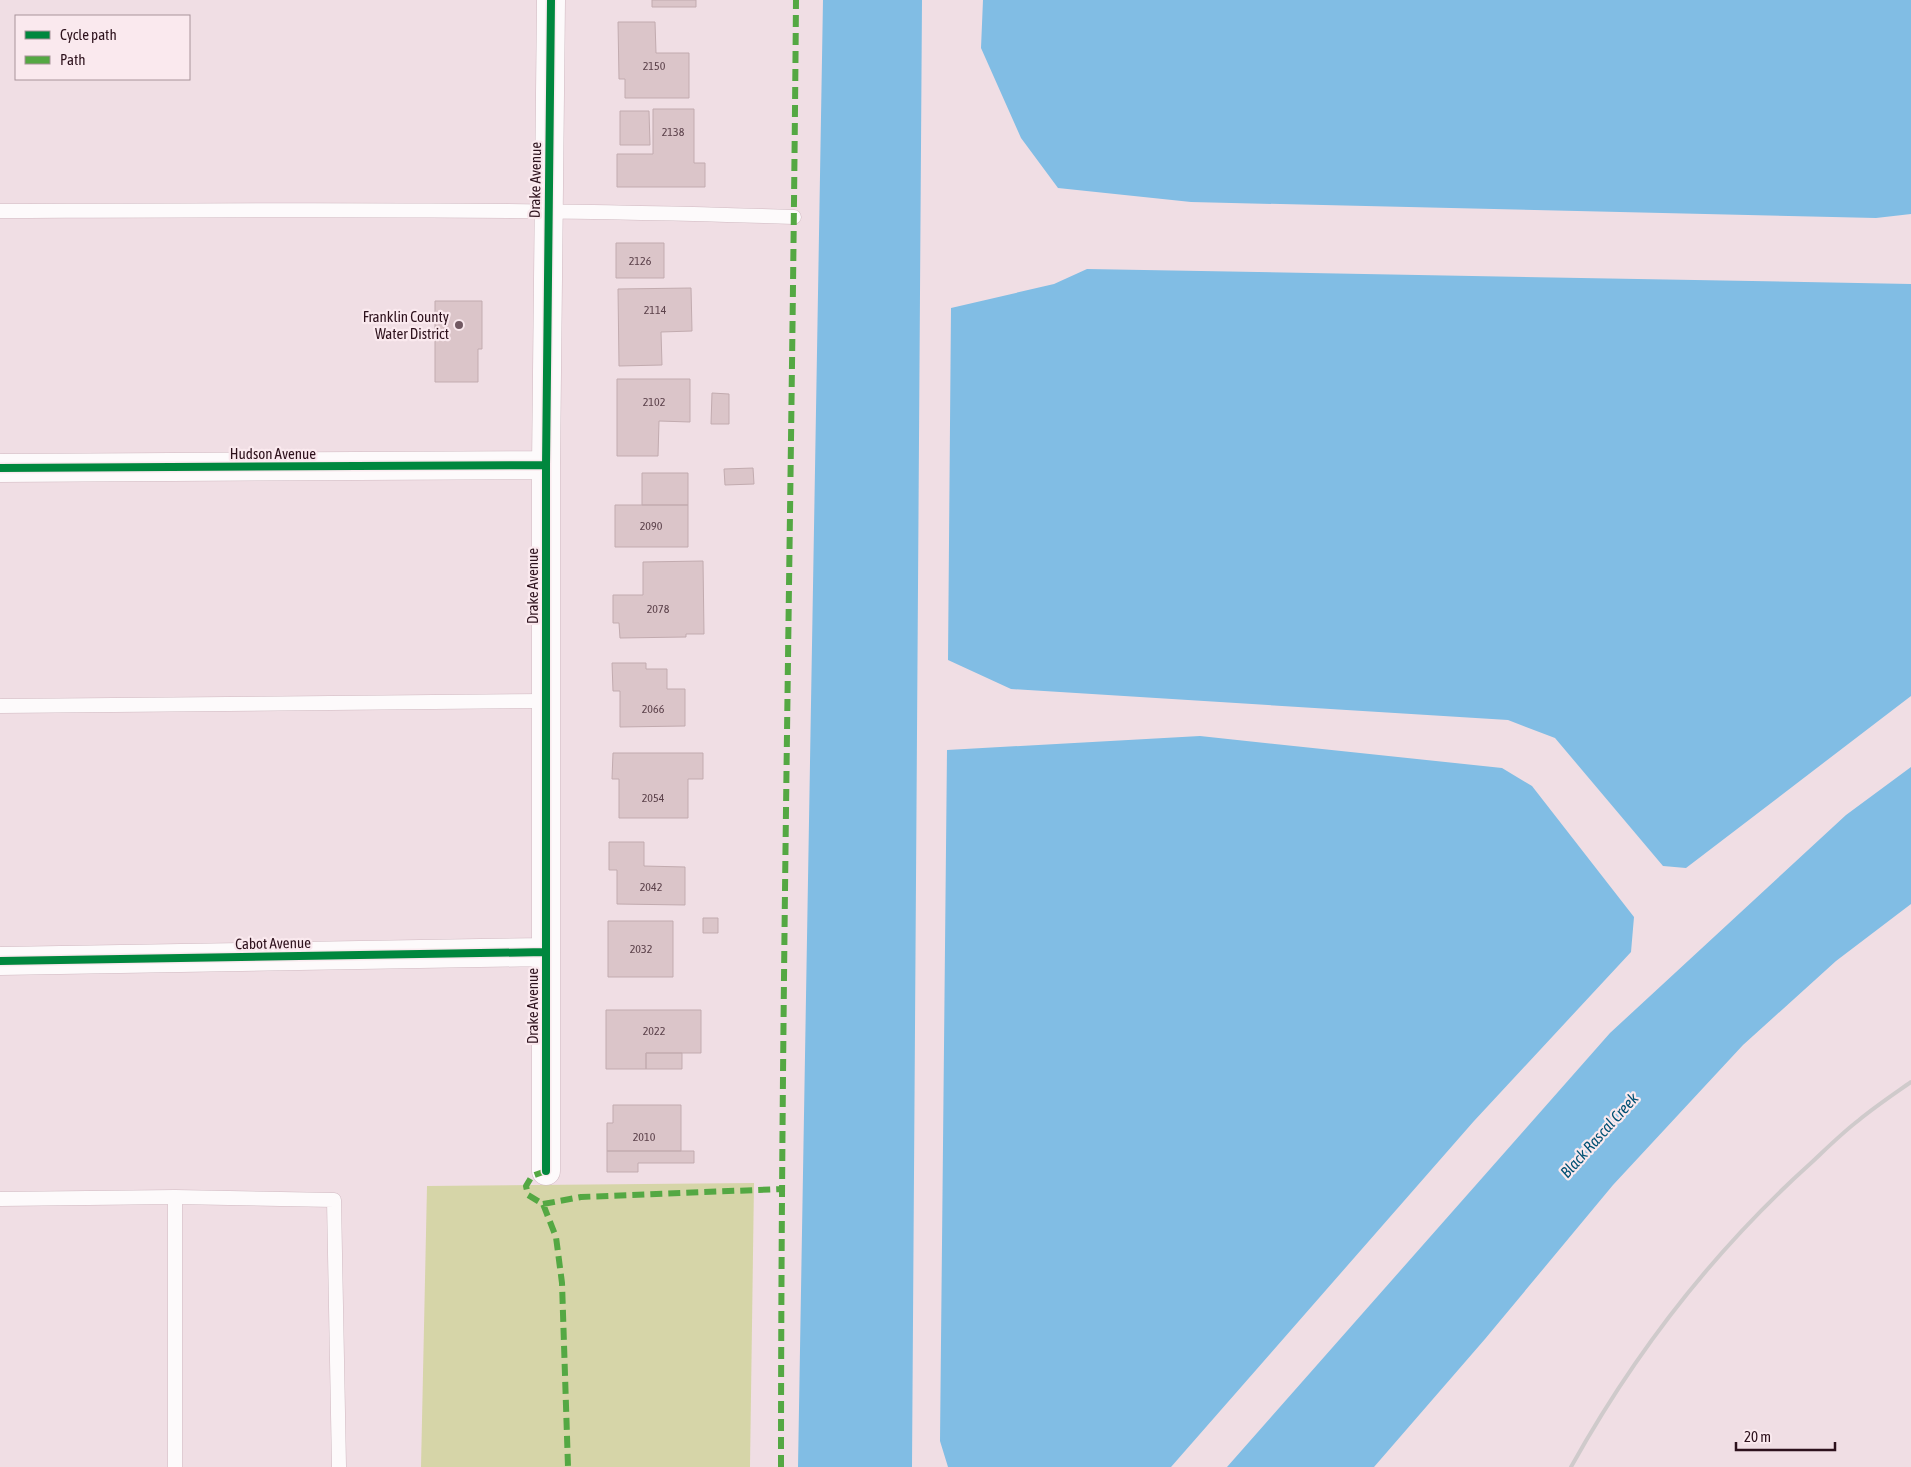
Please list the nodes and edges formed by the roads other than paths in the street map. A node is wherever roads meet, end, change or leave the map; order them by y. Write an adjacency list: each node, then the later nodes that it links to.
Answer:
1 (551, 0): 3 (street, Drake Avenue)
2 (0, 211): 3 (lane)
3 (548, 211): 4 (lane); 5 (street, Drake Avenue)
4 (794, 217)
5 (546, 465): 6 (street, Hudson Avenue); 7 (street, Drake Avenue)
6 (0, 468)
7 (546, 701): 8 (lane); 9 (street, Drake Avenue)
8 (0, 706)
9 (546, 952): 10 (street, Cabot Avenue); 11 (street, Drake Avenue)
10 (0, 962)
11 (546, 1171)
12 (176, 1197): 13 (lane); 14 (lane); 15 (lane)
13 (0, 1199)
14 (175, 1467)
15 (339, 1467)

